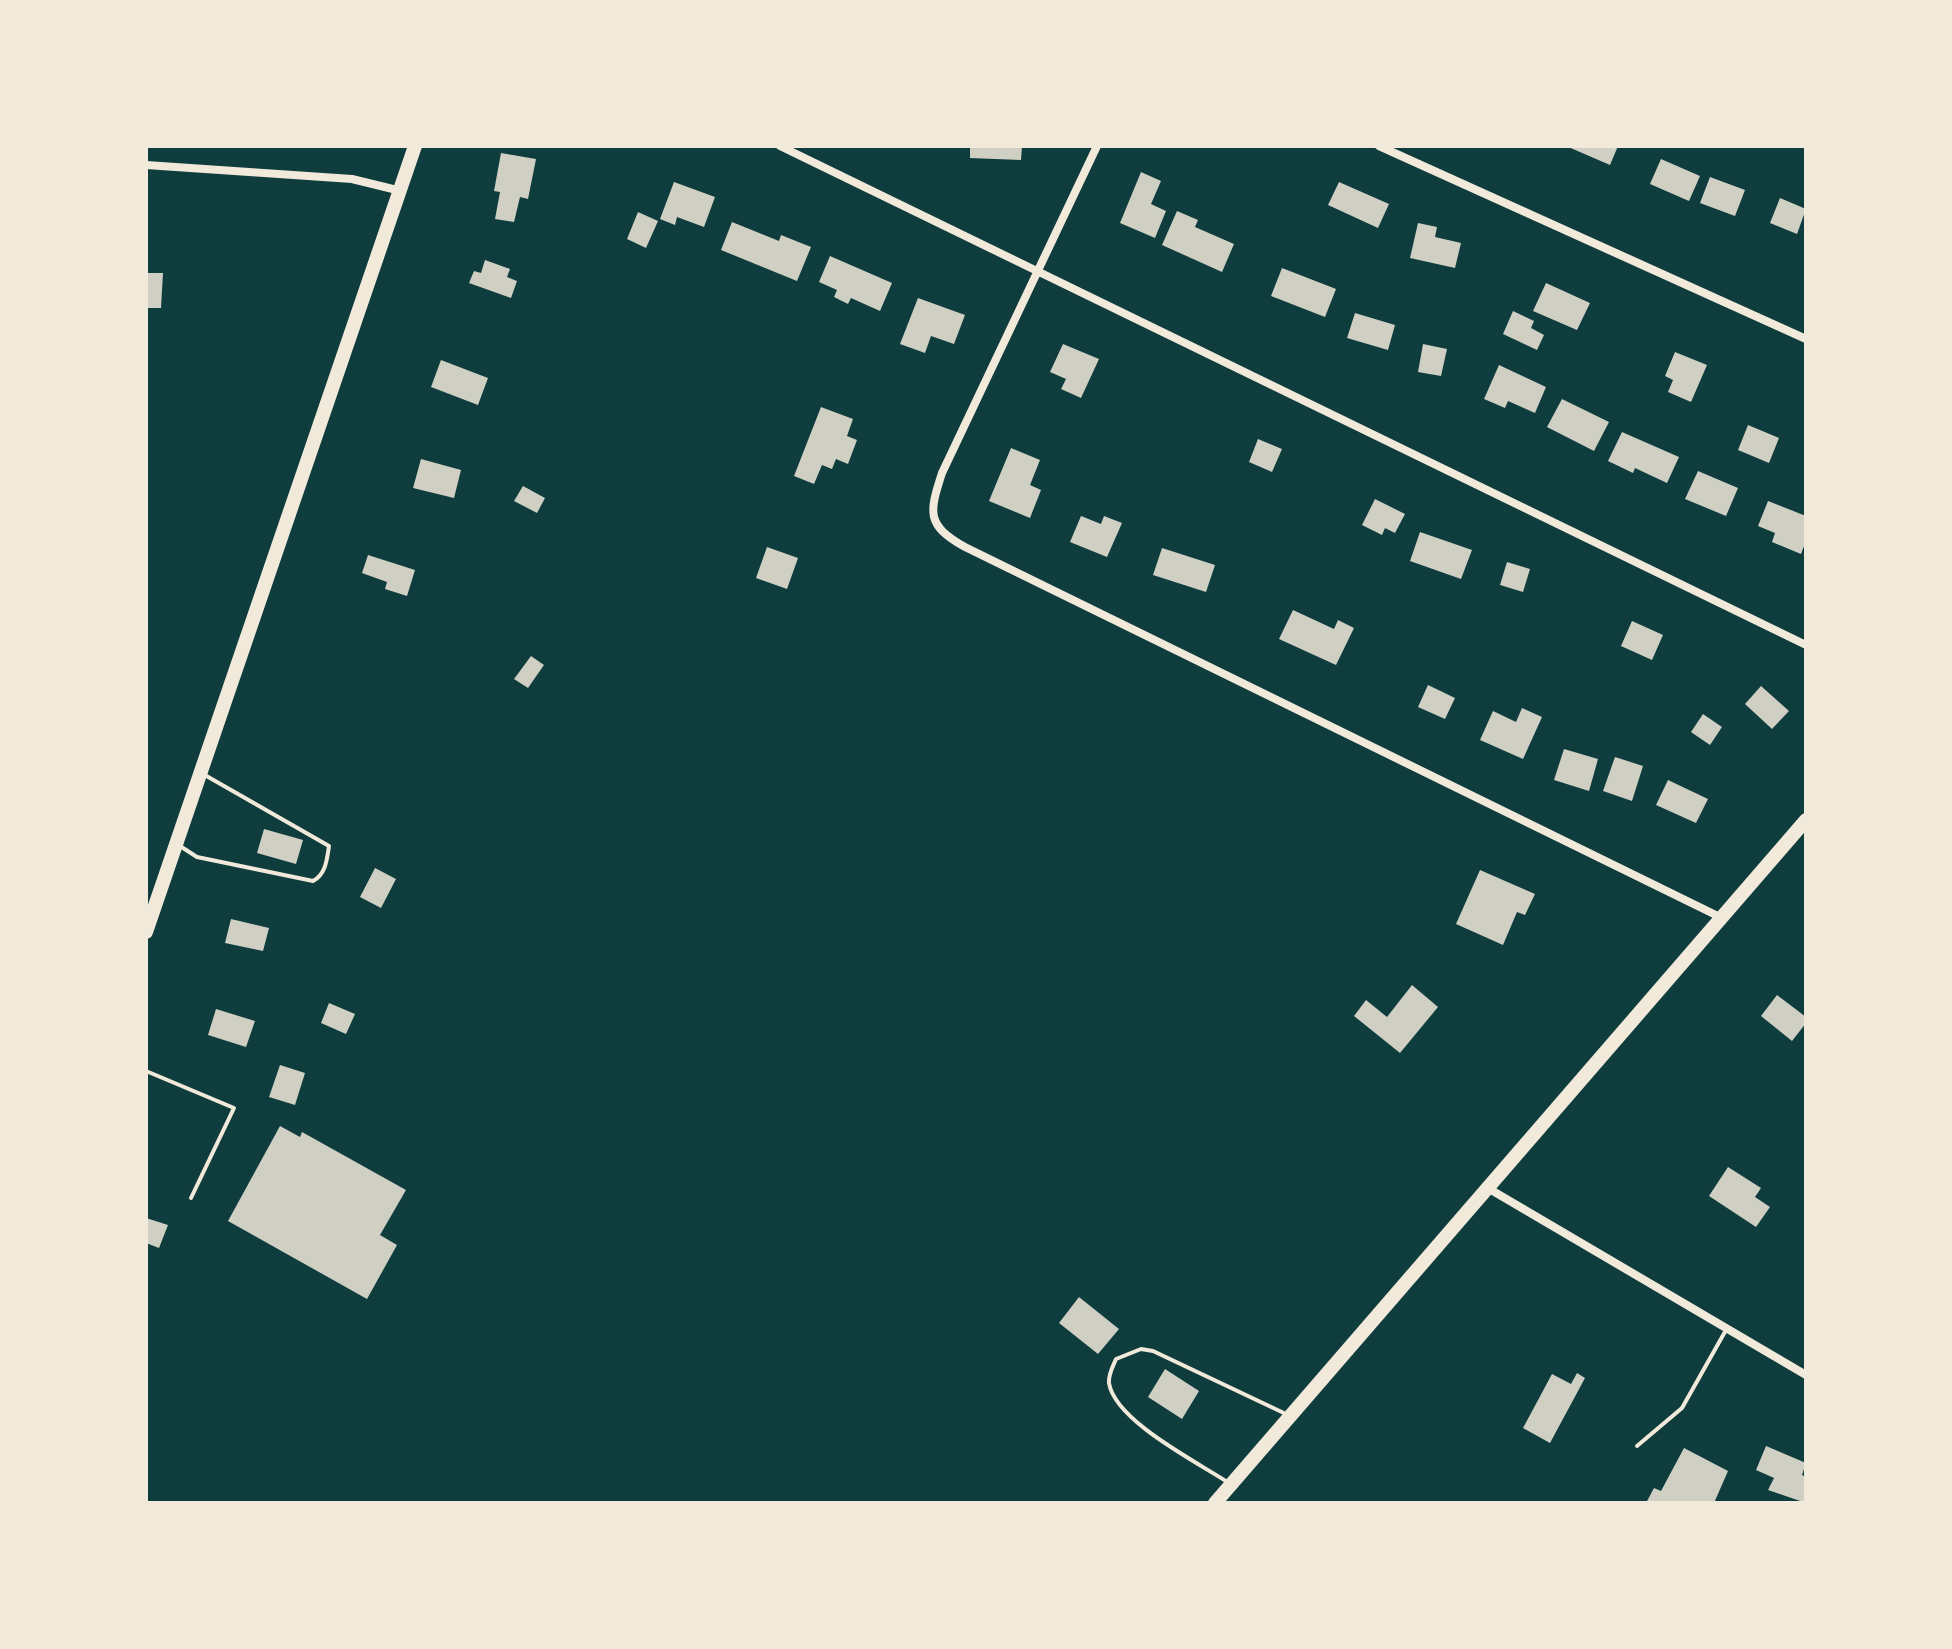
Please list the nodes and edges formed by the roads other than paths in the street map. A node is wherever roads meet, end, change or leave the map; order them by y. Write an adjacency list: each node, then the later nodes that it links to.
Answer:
1 (415, 146): 6 (main road)
2 (780, 146): 7 (street)
3 (1097, 146): 7 (street)
4 (1379, 146): 8 (street)
5 (146, 165): 6 (street)
6 (401, 191): 10 (main road)
7 (1035, 271): 9 (street); 13 (street)
8 (1806, 339)
9 (1806, 645)
10 (201, 773): 12 (main road); 12 (lane)
11 (1806, 820): 13 (main road)
12 (177, 844): 14 (main road)
13 (1722, 918): 16 (main road)
14 (146, 932)
15 (146, 1071): 17 (lane)
16 (1486, 1187): 18 (street); 20 (main road)
17 (191, 1198)
18 (1727, 1328): 19 (street); 21 (lane)
19 (1806, 1375)
20 (1290, 1416): 22 (main road); 22 (lane)
21 (1637, 1446)
22 (1231, 1484): 23 (main road)
23 (1215, 1503)

